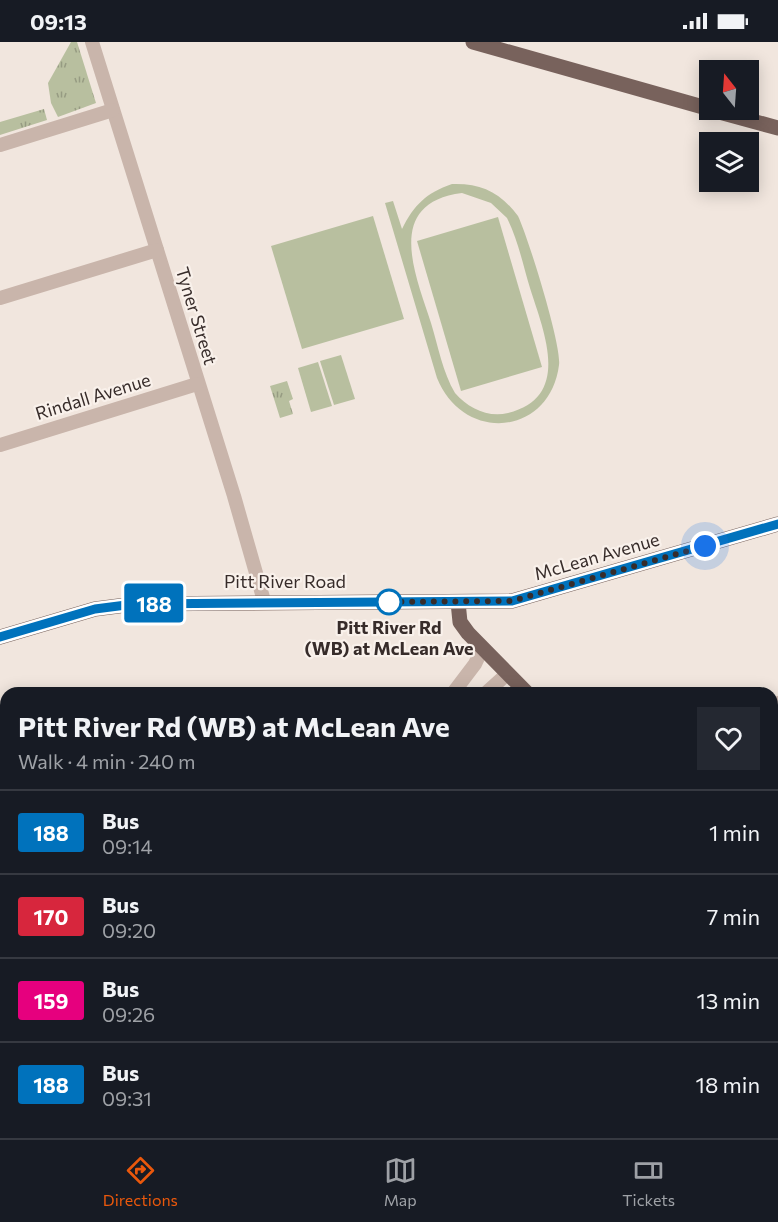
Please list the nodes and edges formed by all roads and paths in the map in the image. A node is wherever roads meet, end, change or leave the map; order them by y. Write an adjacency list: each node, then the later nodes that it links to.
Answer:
1 (92, 42): 4 (street, Tyner Street)
2 (473, 42): 3 (main road)
3 (699, 106)
4 (113, 110): 7 (street); 8 (street, Tyner Street)
5 (750, 120): 6 (main road)
6 (778, 128)
7 (0, 146)
8 (157, 250): 9 (street); 10 (street, Tyner Street)
9 (0, 298)
10 (198, 384): 11 (street, Rindall Avenue); 13 (street, Tyner Street)
11 (0, 445)
12 (778, 524): 14 (main road, McLean Avenue)
13 (264, 601): 14 (main road, Pitt River Road); 15 (main road, Pitt River Road)
14 (458, 602): 16 (main road)
15 (0, 637)
16 (482, 649): 17 (main road); 18 (street)
17 (507, 674): 19 (street); 20 (main road)
18 (458, 687)
19 (493, 687)
20 (521, 687)

